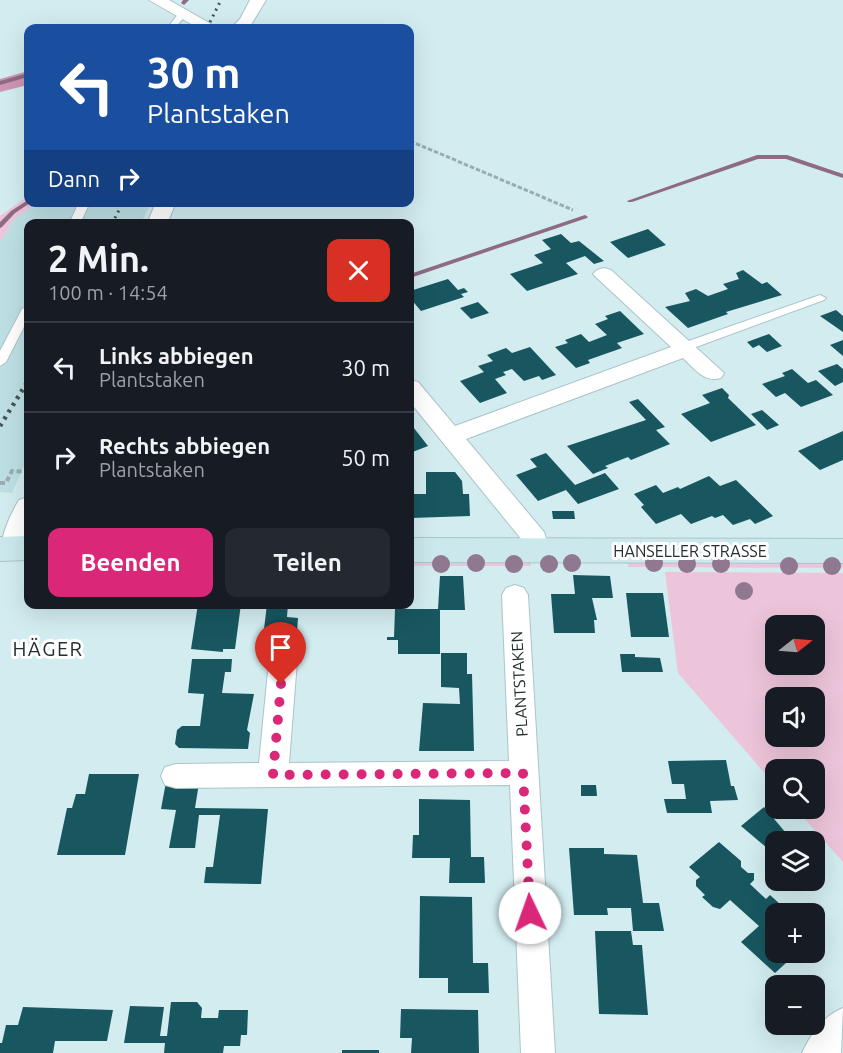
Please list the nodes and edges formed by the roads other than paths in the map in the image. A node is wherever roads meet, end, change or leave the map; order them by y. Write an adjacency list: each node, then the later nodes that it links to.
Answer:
1 (157, 0): 3 (street)
2 (258, 0): 4 (street)
3 (176, 22)
4 (244, 24)
5 (604, 274): 8 (street)
6 (820, 298): 8 (lane)
7 (24, 317): 9 (lane)
8 (686, 348): 10 (street); 12 (street)
9 (0, 362)
10 (712, 373)
11 (414, 392): 12 (street)
12 (451, 436): 16 (street)
13 (24, 517): 14 (street)
14 (13, 548)
15 (414, 550): 16 (main road, HANSELLER STRASSE)
16 (537, 551): 17 (main road, HANSELLER STRASSE)
17 (843, 551)
18 (515, 596): 20 (street, PLANTSTAKEN)
19 (283, 661): 21 (street)
20 (523, 773): 21 (street); 24 (street, PLANTSTAKEN)
21 (273, 775): 22 (street)
22 (176, 776)
23 (843, 1024): 25 (street)
24 (538, 1053)
25 (819, 1053)

